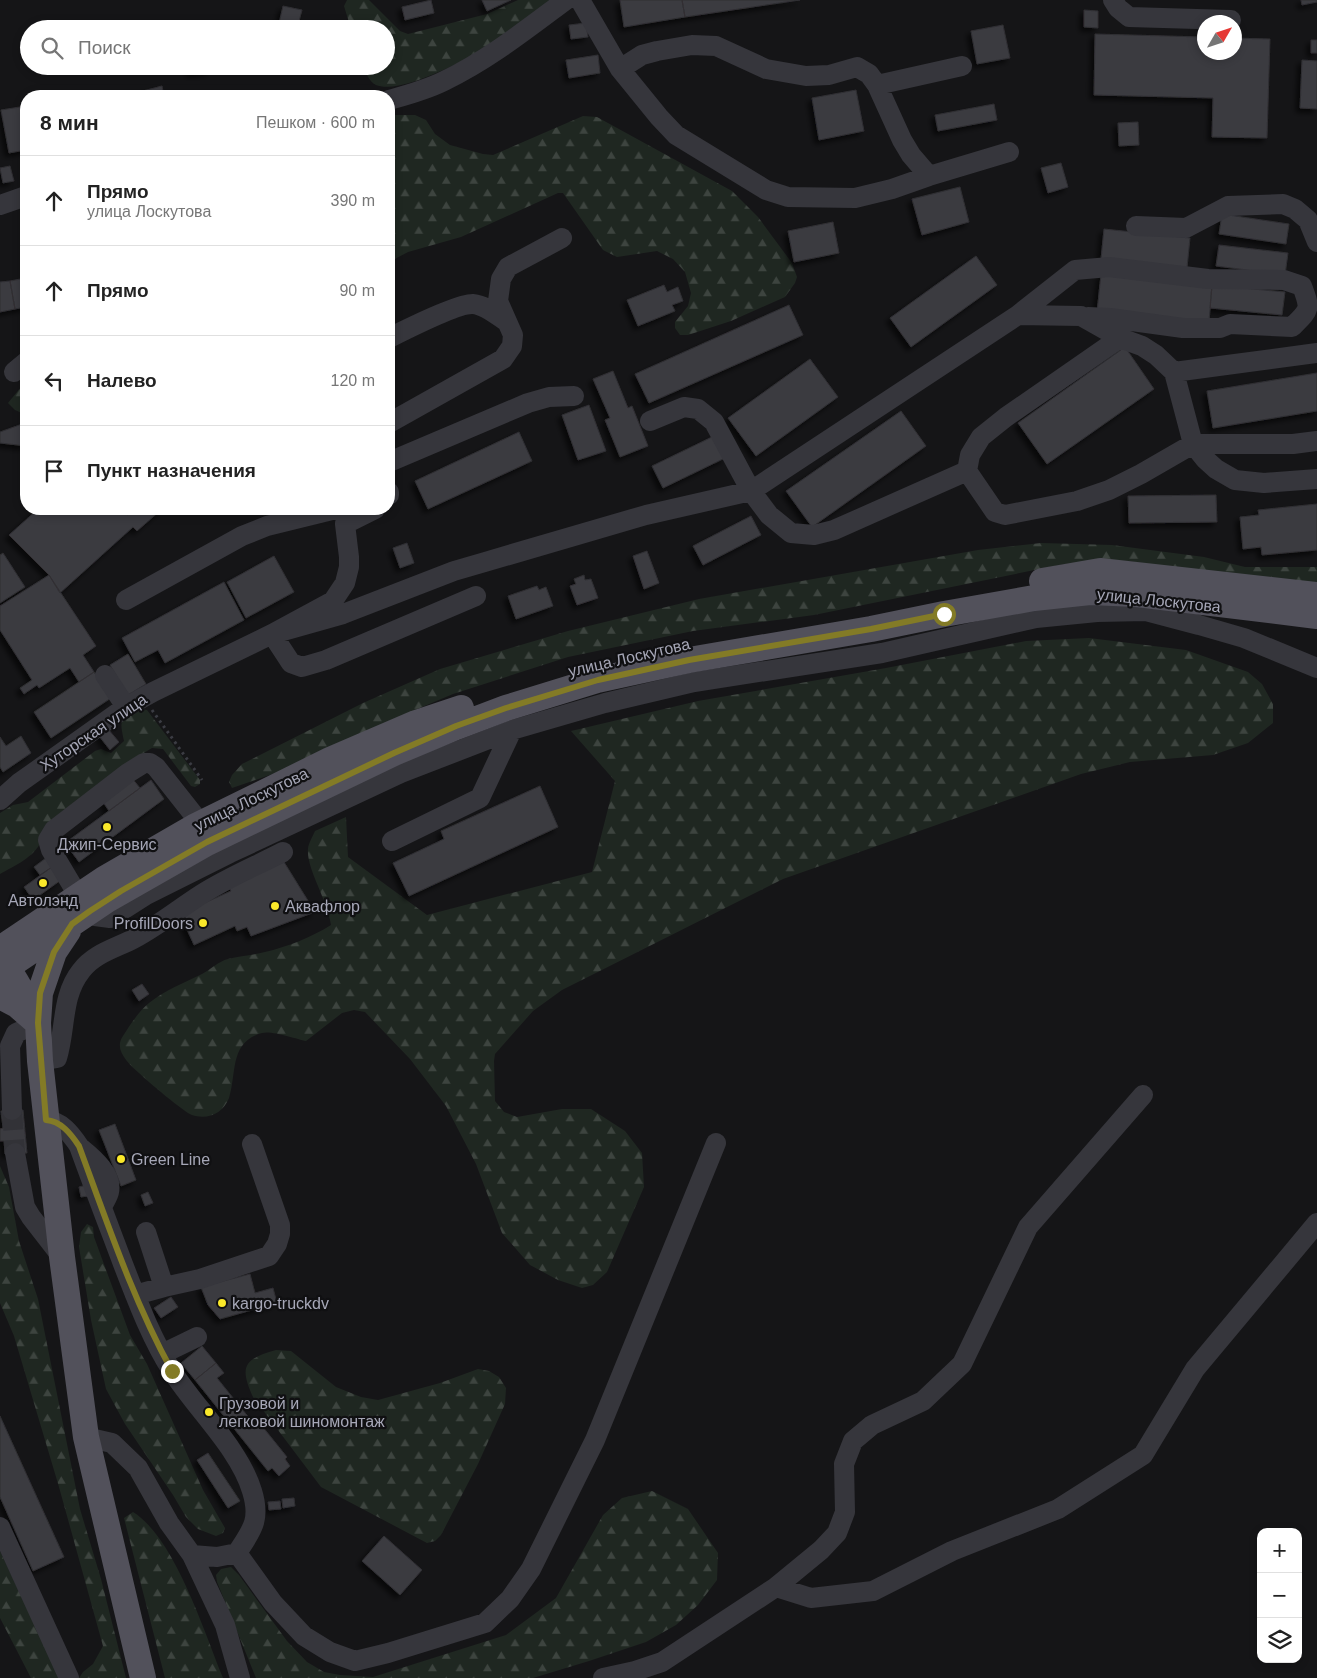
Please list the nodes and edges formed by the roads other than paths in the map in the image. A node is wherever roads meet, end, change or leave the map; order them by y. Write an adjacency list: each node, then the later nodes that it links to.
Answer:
1 (566, 0): 8 (street)
2 (580, 0): 6 (street)
3 (1112, 0): 4 (street)
4 (1197, 19)
5 (962, 66): 7 (street)
6 (620, 69): 7 (street); 10 (street)
7 (877, 85): 10 (street)
8 (395, 98)
9 (1009, 152): 10 (street)
10 (929, 176)
11 (20, 198): 12 (street)
12 (0, 205)
13 (1136, 226): 15 (street)
14 (562, 238): 18 (street)
15 (1317, 242)
16 (1018, 315): 17 (street); 17 (street); 31 (street)
17 (1081, 316): 20 (street)
18 (507, 322): 19 (street); 24 (street)
19 (395, 335)
20 (1120, 338): 22 (street); 29 (street)
21 (1317, 353): 22 (street)
22 (1174, 372): 27 (street)
23 (574, 396): 28 (street)
24 (395, 420)
25 (650, 421): 31 (street)
26 (1317, 441): 27 (street)
27 (1193, 444): 29 (street); 30 (street)
28 (395, 459)
29 (967, 472): 31 (street)
30 (1317, 478)
31 (751, 491): 38 (street)
32 (334, 515): 36 (street)
33 (340, 515): 38 (street)
34 (1317, 595): 44 (main road, улица Лоскутова)
35 (476, 596): 38 (street)
36 (126, 600)
37 (1317, 616): 47 (main road, улица Лоскутова)
38 (272, 634): 41 (street, Хуторская улица)
39 (1317, 668): 42 (street)
40 (105, 675): 41 (street)
41 (134, 702): 43 (street, Хуторская улица)
42 (512, 730): 45 (street); 47 (street)
43 (0, 800)
44 (201, 824): 47 (main road, улица Лоскутова); 47 (street)
45 (392, 841)
46 (283, 852): 51 (street)
47 (81, 910): 48 (main road, улица Лоскутова); 50 (main road)
48 (2, 957): 50 (main road)
49 (0, 996): 50 (main road)
50 (38, 1023): 51 (main road); 53 (street)
51 (40, 1062): 54 (main road)
52 (1142, 1095): 69 (street)
53 (12, 1110)
54 (46, 1120): 60 (main road); 62 (street)
55 (716, 1143): 67 (street)
56 (252, 1144): 61 (street)
57 (15, 1153): 60 (street)
58 (1317, 1223): 69 (street)
59 (146, 1232): 61 (street)
60 (62, 1257): 65 (main road)
61 (164, 1287): 62 (street)
62 (135, 1295): 64 (street)
63 (197, 1337): 64 (street)
64 (162, 1354): 67 (street)
65 (86, 1436): 68 (street); 71 (main road)
66 (0, 1527): 70 (street)
67 (237, 1554): 68 (street)
68 (192, 1555): 72 (street)
69 (776, 1587): 73 (street)
70 (70, 1678)
71 (143, 1678)
72 (240, 1678)
73 (603, 1678)

